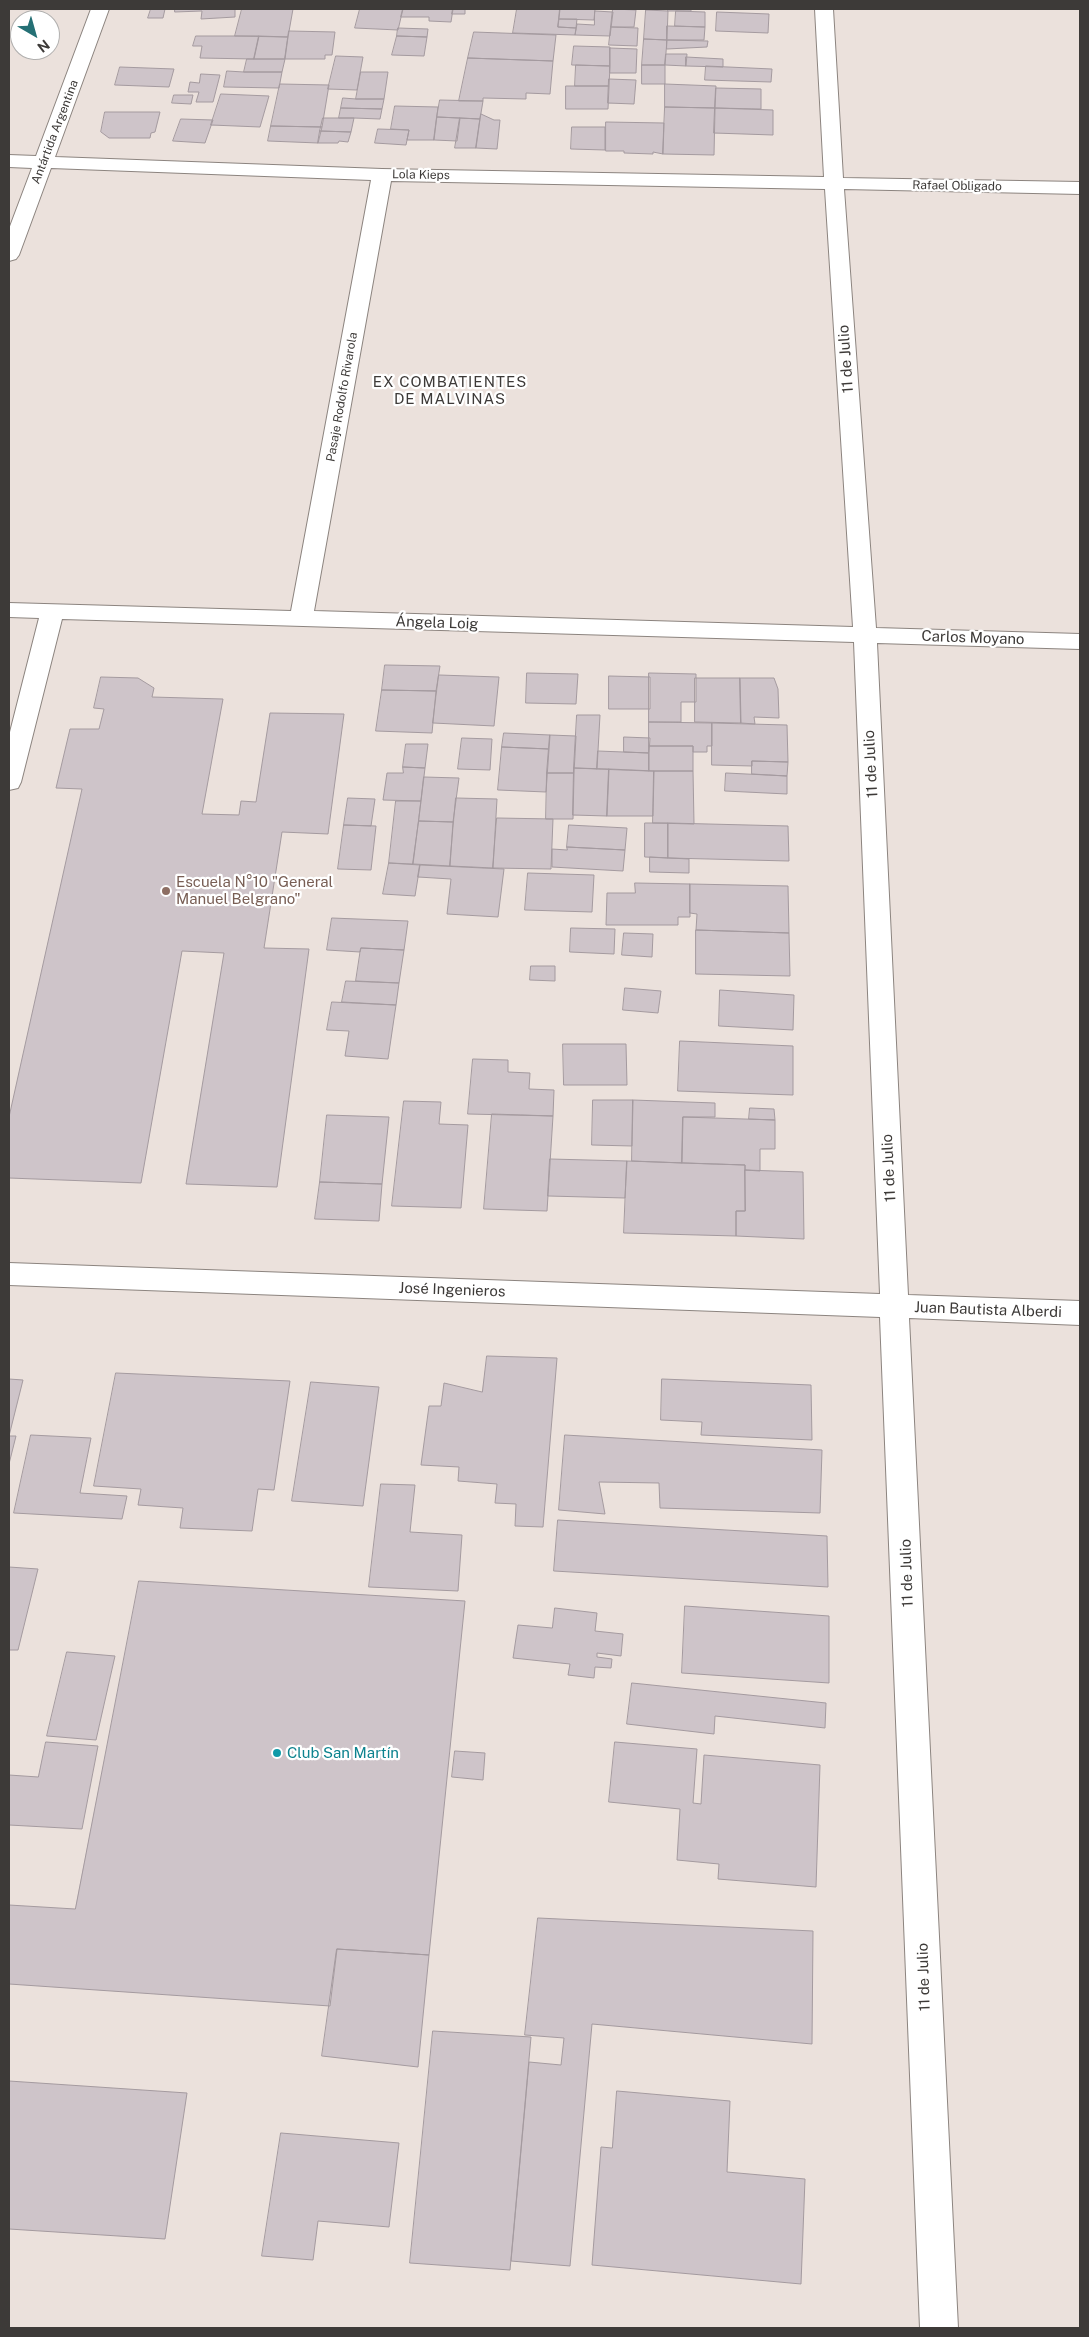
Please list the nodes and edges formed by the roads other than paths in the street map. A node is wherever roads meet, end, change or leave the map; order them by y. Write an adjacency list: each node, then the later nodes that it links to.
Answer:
1 (100, 9): 4 (street, Antártida Argentina)
2 (824, 9): 6 (street, 11 de Julio)
3 (9, 160): 4 (street, Lola Kieps)
4 (43, 162): 5 (street, Lola Kieps); 8 (street, Antártida Argentina)
5 (382, 175): 6 (street, Lola Kieps); 11 (street, Pasaje Rodolfo Rivarola)
6 (834, 183): 7 (street, Rafael Obligado); 12 (street, 11 de Julio)
7 (1080, 188)
8 (9, 255)
9 (9, 610): 10 (street, Ángela Loig)
10 (52, 612): 11 (street, Ángela Loig); 14 (street)
11 (301, 619): 12 (street, Ángela Loig)
12 (865, 635): 13 (street, Carlos Moyano); 16 (street, 11 de Julio)
13 (1080, 641)
14 (9, 782)
15 (9, 1274): 16 (street, José Ingenieros)
16 (896, 1307): 17 (street, Juan Bautista Alberdi); 18 (street, 11 de Julio)
17 (1080, 1313)
18 (939, 2328)

